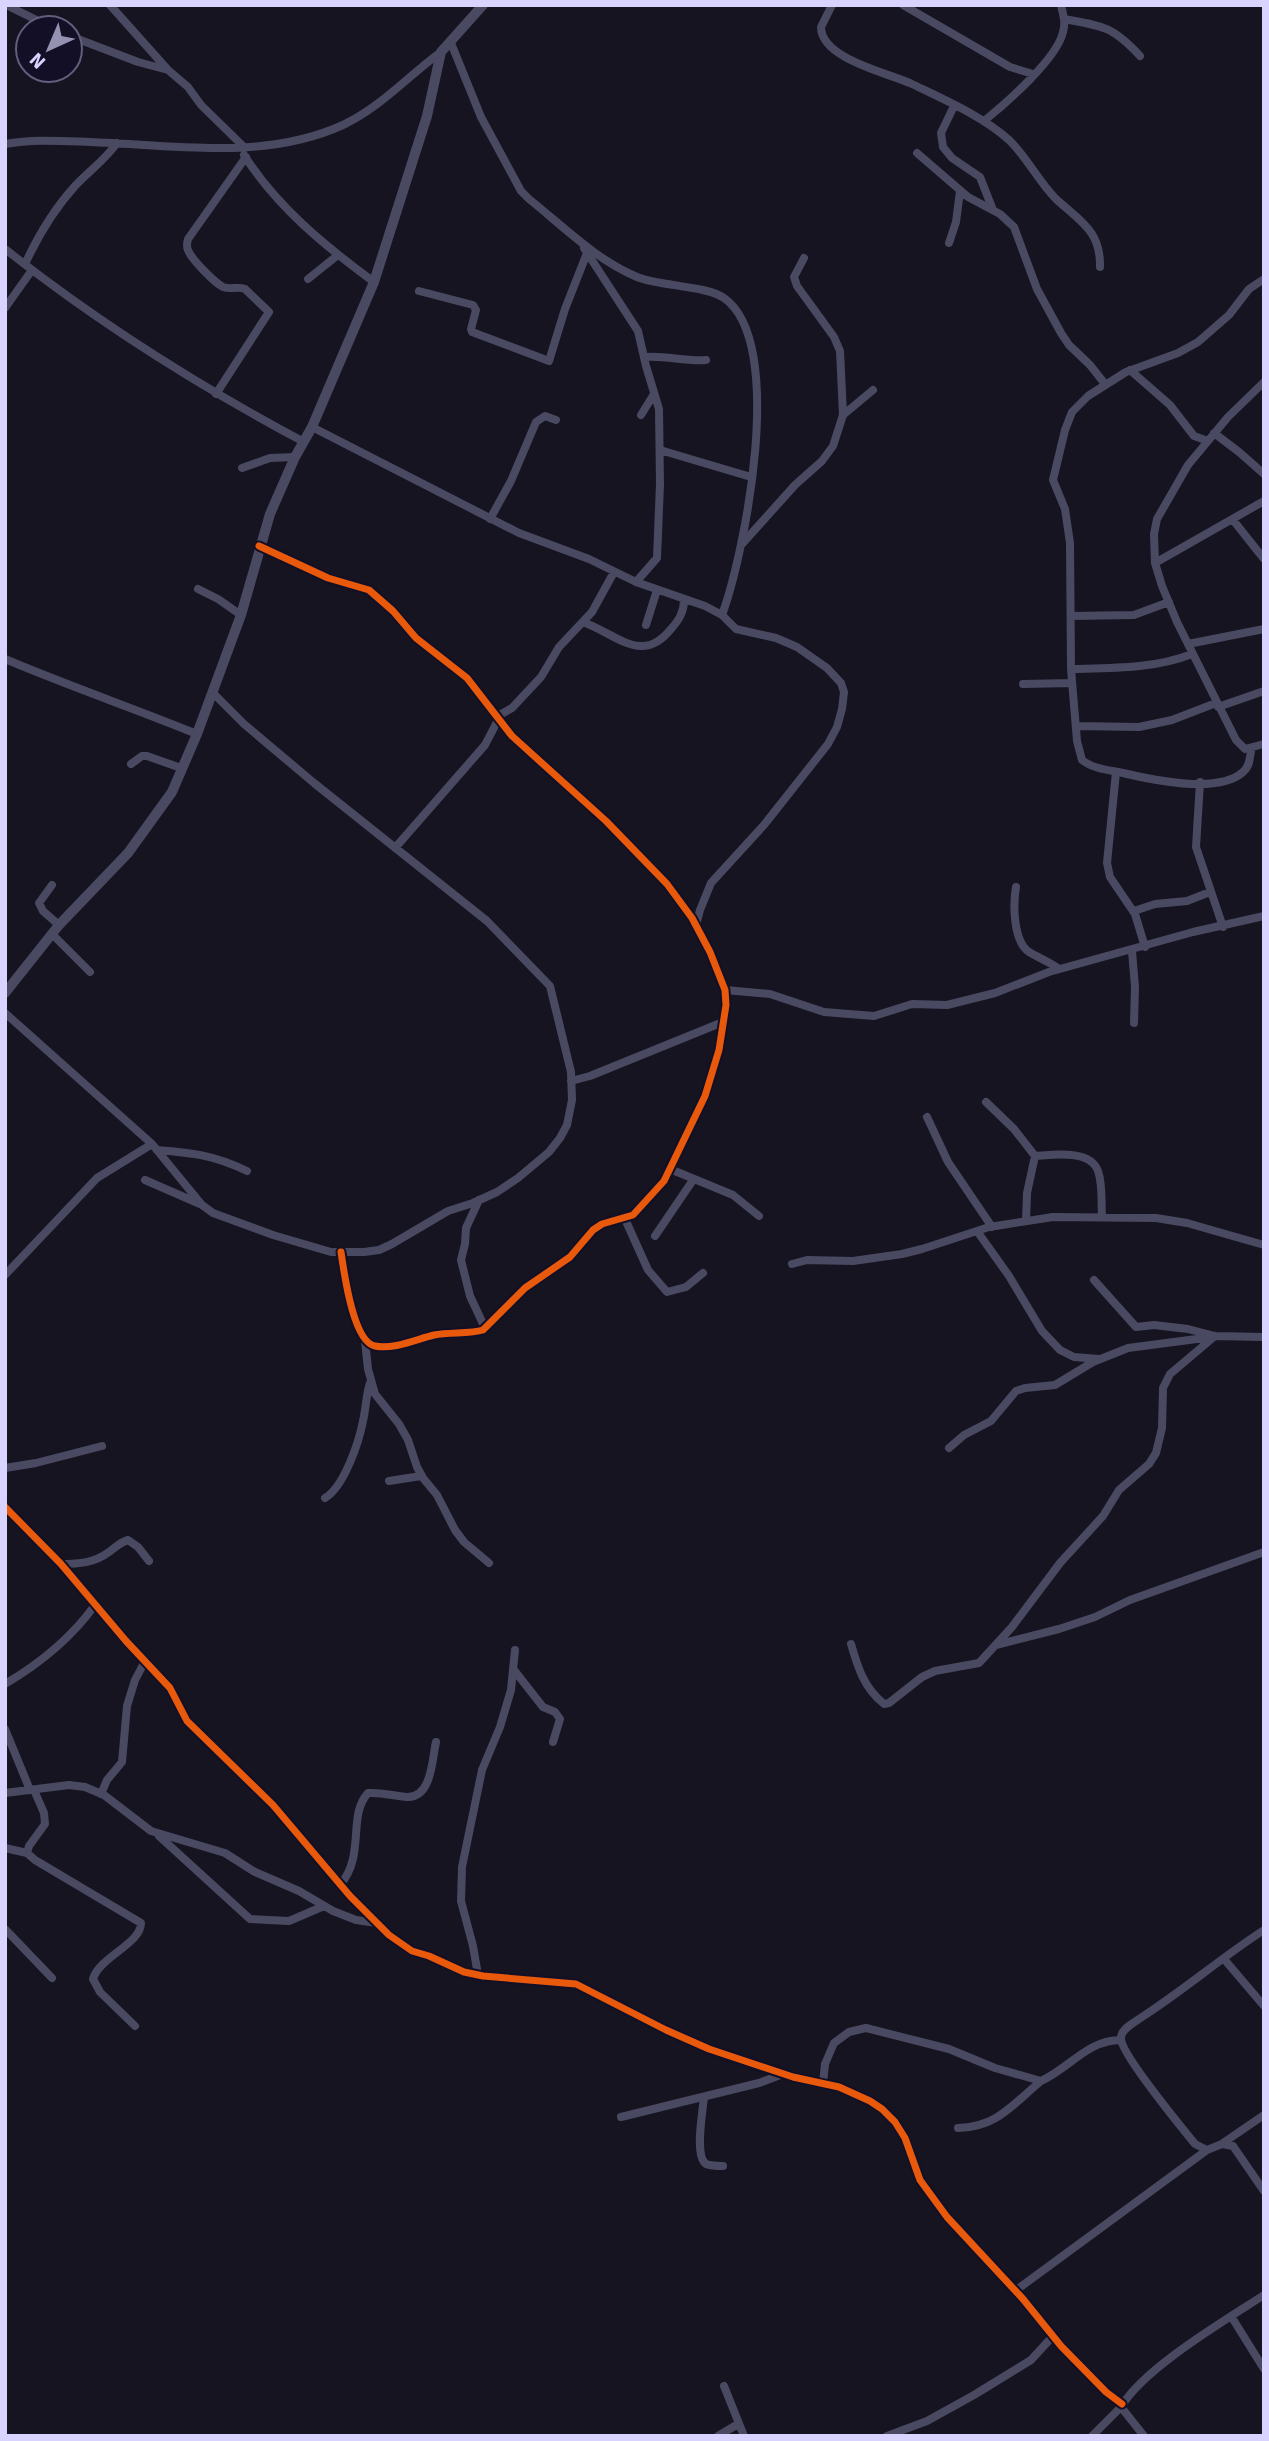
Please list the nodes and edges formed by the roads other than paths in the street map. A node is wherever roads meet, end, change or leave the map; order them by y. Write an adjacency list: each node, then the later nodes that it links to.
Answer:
1 (6, 5): 7 (street)
2 (110, 5): 13 (street)
3 (483, 5): 10 (street)
4 (832, 5): 15 (street)
5 (903, 5): 14 (street)
6 (1061, 5): 8 (street)
7 (24, 14)
8 (1064, 19): 12 (street); 14 (street)
9 (84, 41): 13 (street)
10 (451, 43): 11 (street); 23 (street)
11 (441, 52): 19 (street); 33 (street)
12 (1140, 56)
13 (169, 70): 19 (street)
14 (1033, 74): 16 (street)
15 (954, 106): 16 (street); 22 (street)
16 (984, 121): 30 (street)
17 (117, 143): 18 (street); 19 (street); 29 (street)
18 (5, 144)
19 (243, 151): 27 (street); 42 (street)
20 (916, 153): 21 (street)
21 (960, 191): 22 (street); 24 (street)
22 (993, 210): 40 (street)
23 (581, 242): 26 (street); 54 (street)
24 (949, 243)
25 (5, 249): 29 (street)
26 (587, 254): 34 (street); 36 (street)
27 (338, 255): 31 (street); 33 (street)
28 (804, 258): 45 (street)
29 (29, 267): 35 (street); 42 (street)
30 (1100, 267)
31 (308, 279)
32 (1264, 279): 38 (street)
33 (374, 282): 47 (street)
34 (419, 291)
35 (5, 308)
36 (645, 357): 37 (street); 43 (street)
37 (706, 360)
38 (1130, 370): 40 (street); 48 (street)
39 (1264, 382): 48 (street)
40 (1105, 384): 70 (street)
41 (873, 390): 45 (street)
42 (216, 394): 49 (street)
43 (654, 394): 44 (street); 50 (street)
44 (641, 415)
45 (843, 415): 58 (street)
46 (555, 420): 56 (street)
47 (312, 427): 49 (street); 56 (street)
48 (1211, 437): 53 (street); 61 (street)
49 (304, 442): 51 (street)
50 (660, 450): 54 (street); 63 (street)
51 (295, 457): 52 (street); 59 (street)
52 (242, 468)
53 (1264, 474)
54 (751, 478): 58 (street)
55 (1264, 501): 57 (street)
56 (491, 519): 62 (street)
57 (1233, 520): 60 (street); 61 (street)
58 (741, 545): 69 (street)
59 (260, 546): 68 (street); 83 (street)
60 (1263, 555)
61 (1155, 563): 67 (street)
62 (614, 572): 63 (street); 71 (street)
63 (636, 582): 65 (street)
64 (198, 589): 68 (street)
65 (657, 590): 66 (street); 72 (street)
66 (684, 600): 69 (street); 71 (street)
67 (1169, 603): 70 (street); 74 (street)
68 (241, 615): 81 (street)
69 (722, 615): 98 (street)
70 (1071, 616): 77 (street)
71 (583, 622): 83 (street)
72 (646, 625)
73 (1264, 629): 74 (street)
74 (1188, 645): 75 (street)
75 (1192, 653): 77 (street); 82 (street)
76 (5, 659): 85 (street)
77 (1071, 669): 78 (street)
78 (1072, 683): 79 (street); 84 (street)
79 (1023, 684)
80 (1264, 691): 82 (street)
81 (213, 692): 85 (street); 92 (street)
82 (1217, 705): 84 (street); 87 (street)
83 (497, 719): 92 (street); 98 (street)
84 (1076, 726): 90 (street)
85 (197, 734): 89 (street)
86 (1264, 744): 87 (street)
87 (1252, 748): 91 (street)
88 (131, 764): 89 (street)
89 (181, 768): 100 (street)
90 (1116, 772): 91 (street); 96 (street)
91 (1200, 782): 95 (street)
92 (395, 848): 110 (street)
93 (52, 886): 100 (street)
94 (1016, 887): 103 (street)
95 (1210, 892): 96 (street); 99 (street)
96 (1134, 911): 101 (street)
97 (1264, 916): 99 (street)
98 (696, 925): 105 (street)
99 (1223, 927): 101 (street)
100 (55, 929): 104 (street); 106 (street)
101 (1144, 947): 102 (street)
102 (1132, 951): 103 (street); 109 (street)
103 (1059, 970): 105 (street)
104 (90, 972)
105 (725, 990): 108 (street)
106 (5, 993)
107 (5, 1013): 113 (street)
108 (723, 1022): 110 (street); 115 (street)
109 (1134, 1023)
110 (571, 1081): 119 (street)
111 (986, 1102): 114 (street)
112 (927, 1117): 125 (street)
113 (154, 1147): 116 (street); 120 (street); 132 (street)
114 (1035, 1157): 122 (street); 124 (street)
115 (670, 1170): 118 (street); 123 (street)
116 (247, 1171)
117 (145, 1180): 120 (street)
118 (693, 1180): 121 (street); 127 (street)
119 (479, 1200): 129 (street); 134 (street)
120 (201, 1204): 129 (street)
121 (760, 1216)
122 (1102, 1217): 124 (street); 128 (street)
123 (625, 1219): 131 (street); 134 (street)
124 (1026, 1221): 125 (street)
125 (992, 1227): 126 (street)
126 (977, 1231): 130 (street); 138 (street)
127 (655, 1236)
128 (1264, 1245)
129 (341, 1252): 137 (street)
130 (792, 1264)
131 (703, 1273)
132 (5, 1275)
133 (1094, 1280): 135 (street)
134 (485, 1328): 137 (street)
135 (1215, 1336): 136 (street); 138 (street); 153 (street)
136 (1264, 1337)
137 (365, 1341): 139 (street)
138 (1100, 1359): 141 (street)
139 (370, 1380): 143 (street); 145 (street)
140 (102, 1446): 142 (street)
141 (948, 1448)
142 (5, 1468)
143 (421, 1476): 144 (street); 149 (street)
144 (388, 1481)
145 (325, 1498)
146 (5, 1507): 150 (street)
147 (1264, 1552): 153 (street)
148 (149, 1561): 150 (street)
149 (489, 1563)
150 (61, 1564): 151 (street)
151 (95, 1605): 155 (street); 157 (street)
152 (851, 1644): 153 (street)
153 (996, 1645)
154 (515, 1650): 156 (street)
155 (145, 1661): 163 (street); 167 (street)
156 (514, 1670): 160 (street); 173 (street)
157 (5, 1684)
158 (5, 1729): 161 (street)
159 (436, 1742): 167 (street)
160 (553, 1742)
161 (32, 1790): 162 (street); 163 (street); 166 (street)
162 (5, 1793)
163 (101, 1794): 164 (street)
164 (157, 1833): 168 (street); 168 (street)
165 (5, 1848): 166 (street)
166 (27, 1853): 176 (street)
167 (340, 1885): 169 (street)
168 (324, 1906): 169 (street)
169 (377, 1923): 173 (street)
170 (5, 1929): 174 (street)
171 (1264, 1930): 172 (street)
172 (1224, 1959): 175 (street); 177 (street)
173 (478, 1975): 178 (street)
174 (52, 1978)
175 (1264, 2006)
176 (135, 2026)
177 (1121, 2040): 179 (street); 186 (street)
178 (783, 2074): 180 (street); 181 (street)
179 (1041, 2081): 180 (street); 184 (street)
180 (823, 2083): 189 (street)
181 (704, 2097): 183 (street); 187 (street)
182 (1264, 2115): 185 (street)
183 (621, 2117)
184 (958, 2128)
185 (1220, 2145): 186 (street); 188 (street)
186 (1207, 2150): 189 (street)
187 (723, 2166)
188 (1264, 2191)
189 (1015, 2291): 192 (street)
190 (1264, 2295): 191 (street)
191 (1231, 2316): 193 (street); 195 (street)
192 (1053, 2336): 195 (street); 199 (street)
193 (1264, 2369)
194 (724, 2386): 196 (street)
195 (1121, 2405): 200 (street); 201 (street)
196 (737, 2424): 197 (street); 198 (street)
197 (718, 2436)
198 (744, 2436)
199 (887, 2436)
200 (1092, 2436)
201 (1144, 2436)

